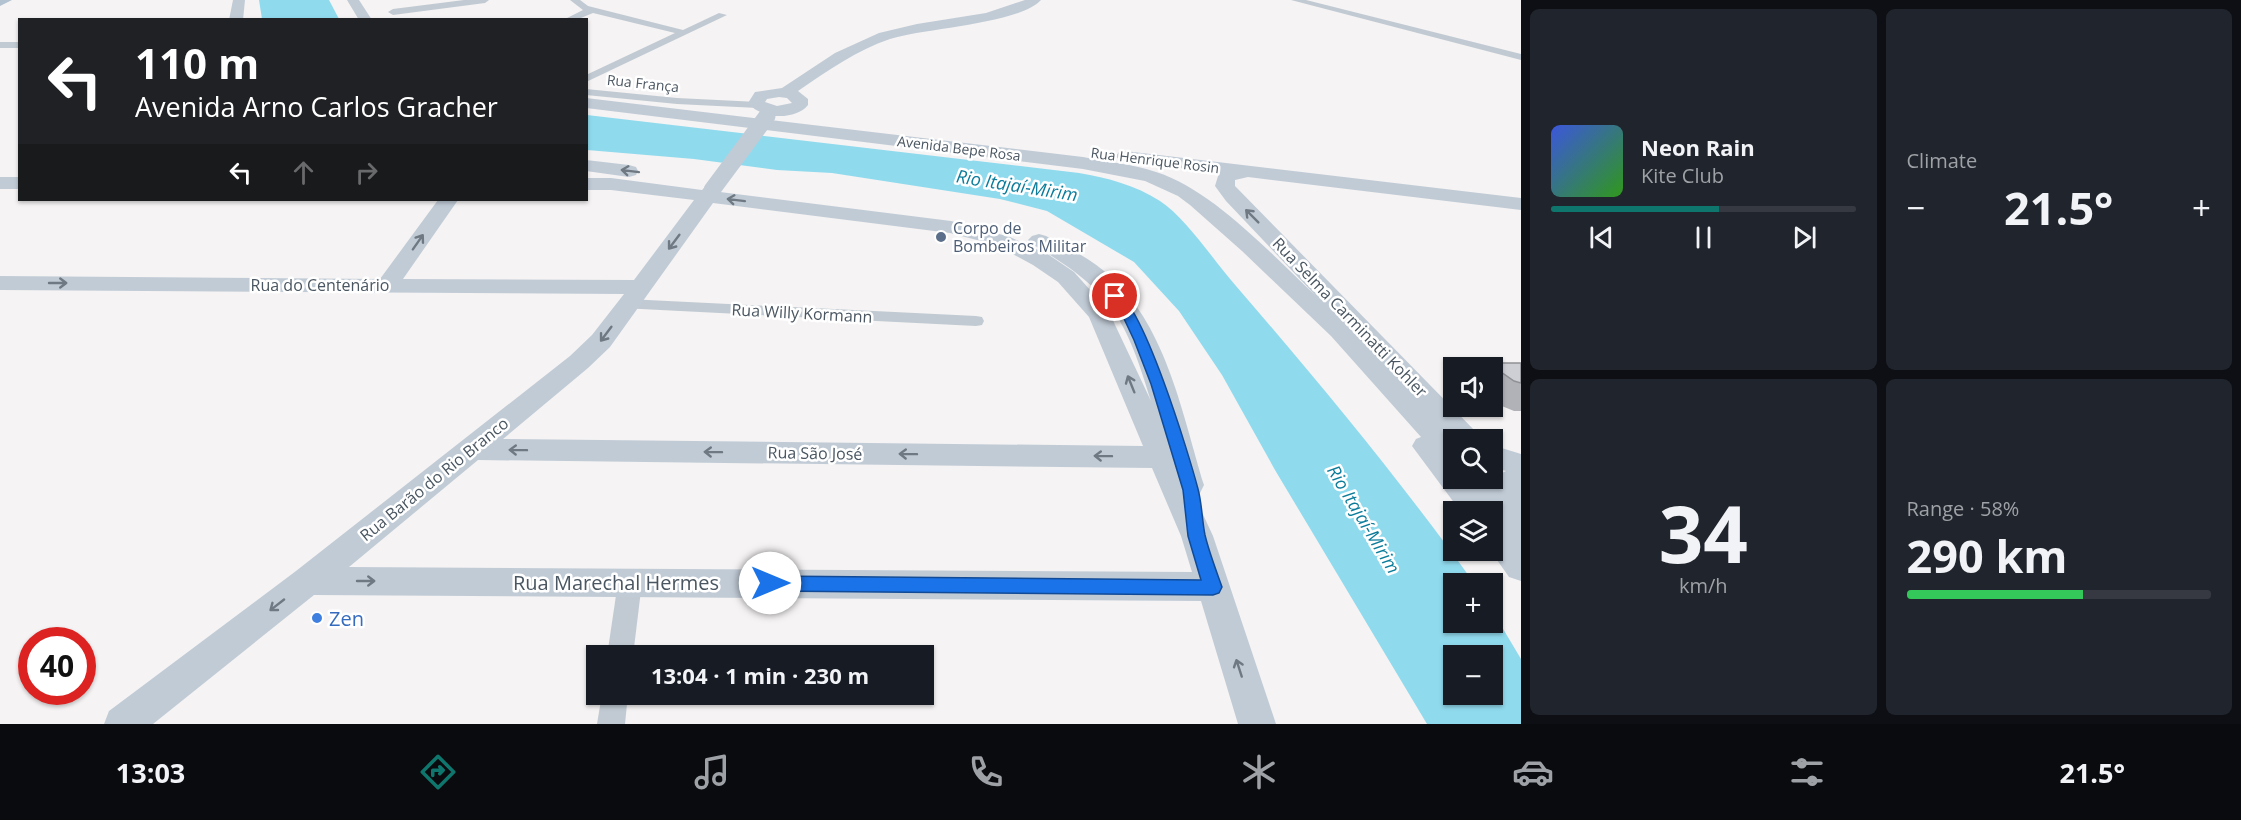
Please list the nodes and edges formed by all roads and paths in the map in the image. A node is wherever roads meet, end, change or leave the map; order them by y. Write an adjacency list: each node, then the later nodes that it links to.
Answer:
1 (5, 0): 8 (main road)
2 (239, 0): 12 (main road)
3 (353, 0): 13 (main road)
4 (485, 0): 10 (street)
5 (574, 0): 9 (street)
6 (1035, 0): 21 (main road)
7 (1295, 0): 18 (street)
8 (0, 2)
9 (592, 10): 14 (street); 15 (street)
10 (394, 11)
11 (722, 15): 15 (street)
12 (236, 18)
13 (365, 18)
14 (572, 18)
15 (685, 33): 19 (street)
16 (0, 45): 17 (street)
17 (18, 45)
18 (1521, 57)
19 (588, 78)
20 (588, 92): 23 (street, Rua França)
21 (786, 92): 23 (main road); 24 (main road)
22 (588, 103): 37 (main road, Avenida Bepe Rosa)
23 (764, 106): 24 (main road, Rua Henrique Rosin); 31 (main road, Rua Barão do Rio Branco, bridge)
24 (790, 110): 25 (main road, Rua Henrique Rosin)
25 (1173, 162): 27 (main road, Rua Henrique Rosin); 32 (main road, Rua Selma Carminatti Kohler)
26 (588, 165): 50 (main road, one-way to 26)
27 (1247, 171): 32 (main road); 34 (main road, Rua Henrique Rosin)
28 (0, 183): 29 (main road)
29 (18, 183)
30 (588, 184): 31 (main road)
31 (710, 193): 38 (main road, Rua Barão do Rio Branco, one-way to 38); 45 (main road, one-way to 31)
32 (1233, 197): 41 (main road, Rua Selma Carminatti Kohler, one-way to 32)
33 (447, 201): 36 (main road, one-way to 33)
34 (1521, 204)
35 (0, 283): 36 (main road, Rua do Centenário, one-way to 36)
36 (387, 285): 38 (main road, Rua do Centenário)
37 (1292, 288): 40 (main road, Avenida Bepe Rosa); 42 (main road, Avenida Bepe Rosa)
38 (634, 296): 39 (street, Rua Willy Kormann); 44 (main road, Rua Barão do Rio Branco, one-way to 44)
39 (976, 321)
40 (1395, 408): 43 (main road); 48 (main road, Avenida Bepe Rosa)
41 (1443, 434)
42 (1443, 439)
43 (1443, 444)
44 (469, 449): 45 (main road, Rua São José, one-way to 44); 52 (main road, Rua Barão do Rio Branco)
45 (1161, 457): 50 (main road)
46 (1514, 474): 49 (main road)
47 (1481, 489): 49 (main road)
48 (1470, 501)
49 (1509, 530): 51 (main road)
50 (1197, 536): 54 (main road)
51 (1521, 567)
52 (308, 581): 53 (main road, Rua Marechal Hermes, one-way to 53); 57 (main road, Rua Barão do Rio Branco, one-way to 57)
53 (630, 582): 54 (main road, Rua Marechal Hermes); 55 (street)
54 (1213, 587): 59 (main road, one-way to 54)
55 (621, 645)
56 (614, 705): 58 (street)
57 (123, 724)
58 (611, 724)
59 (1257, 724)

